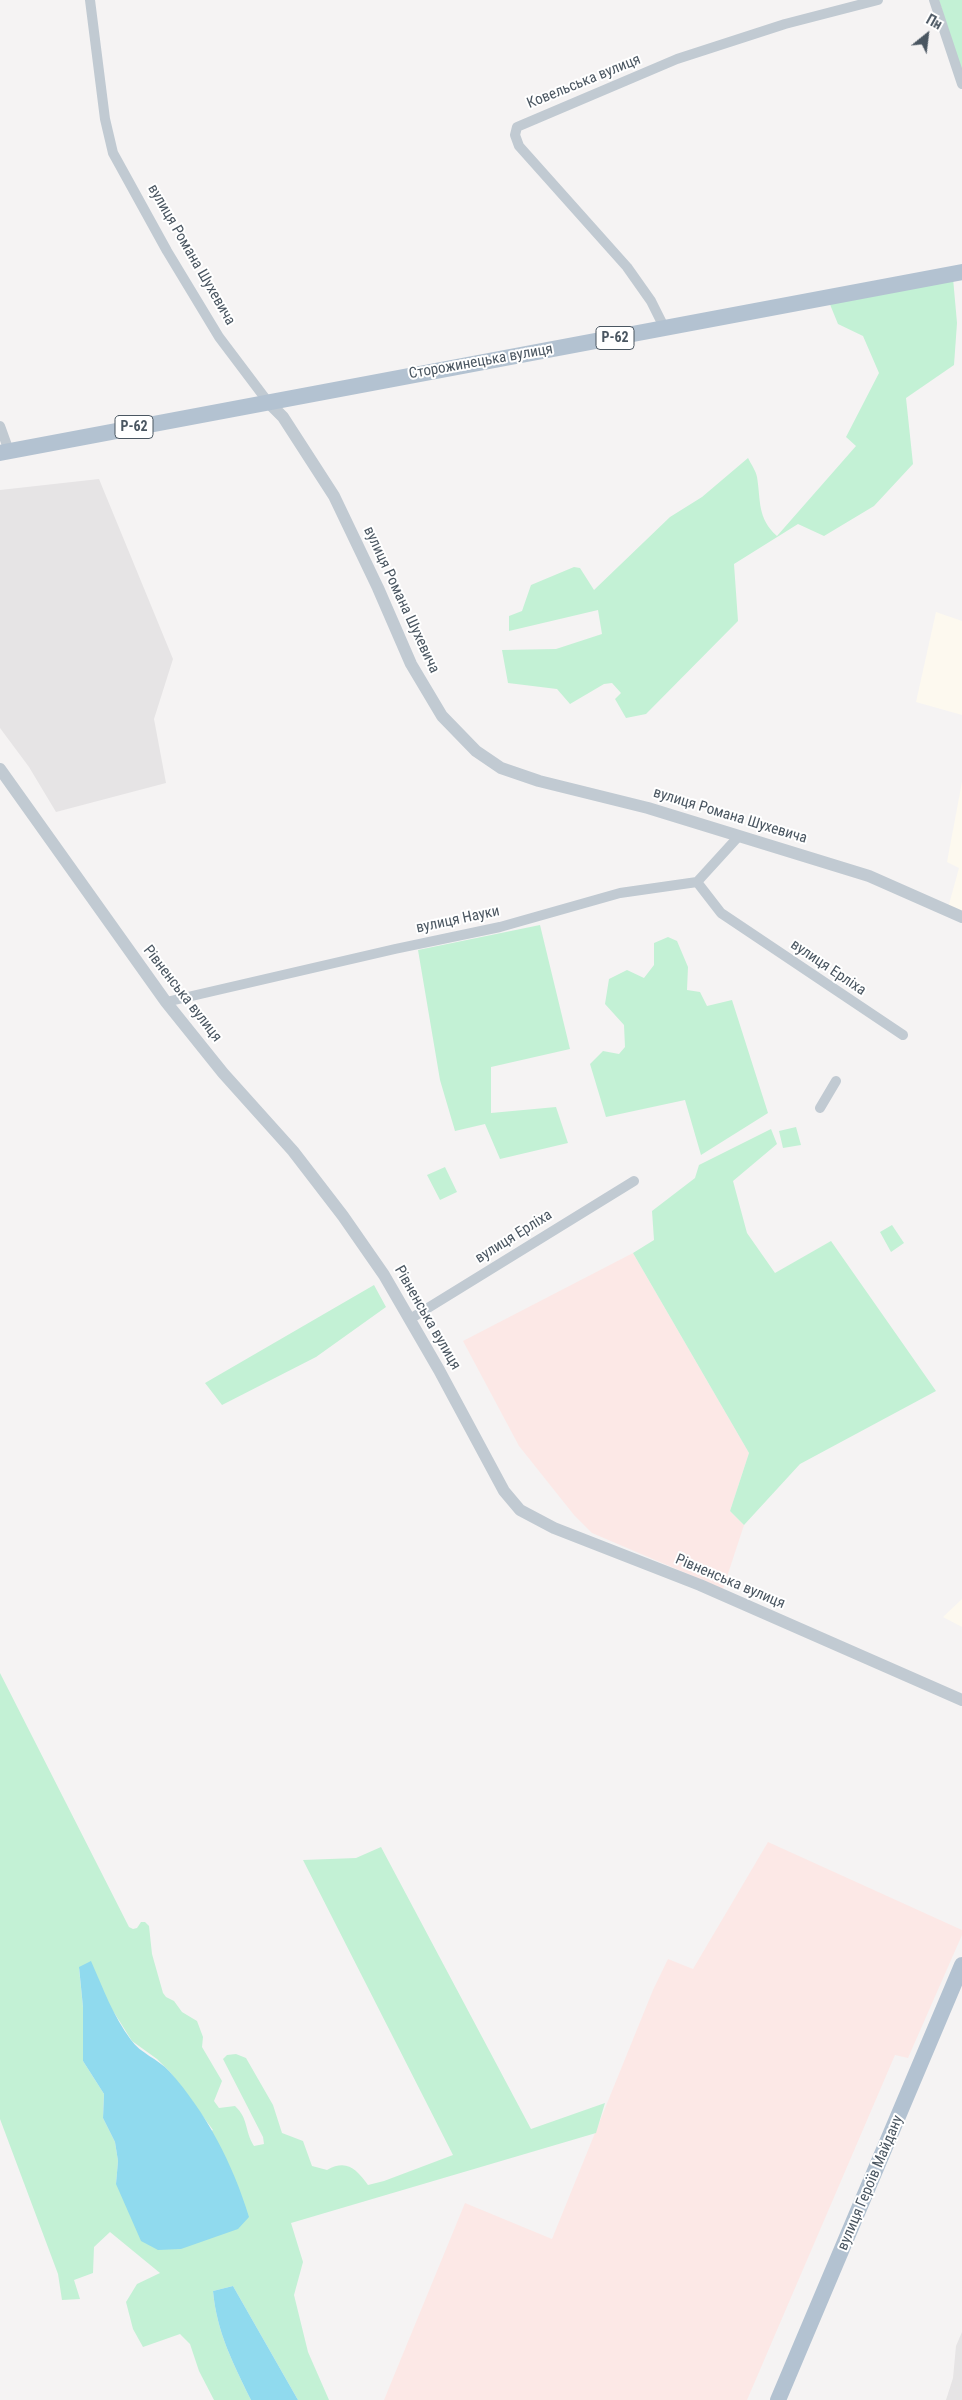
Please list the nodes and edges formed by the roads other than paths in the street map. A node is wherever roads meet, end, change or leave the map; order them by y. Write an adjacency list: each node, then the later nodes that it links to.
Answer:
1 (90, 0): 7 (street, вулиця Романа Шухевича)
2 (878, 0): 6 (street, Ковельська вулиця)
3 (934, 0): 4 (street)
4 (962, 84)
5 (962, 272): 6 (main road, Сторожинецька вулиця / Р-62)
6 (665, 329): 7 (main road, Сторожинецька вулиця / Р-62)
7 (268, 402): 9 (main road, Сторожинецька вулиця / Р-62); 11 (street, вулиця Романа Шухевича)
8 (0, 426): 9 (street)
9 (5, 452)
10 (0, 769): 14 (street, Рівненська вулиця)
11 (738, 837): 12 (street); 13 (street, вулиця Романа Шухевича)
12 (697, 882): 14 (street, вулиця Науки); 15 (street, вулиця Ерліха)
13 (962, 917)
14 (166, 1002): 19 (street, Рівненська вулиця)
15 (902, 1035)
16 (836, 1082): 17 (street)
17 (820, 1108)
18 (634, 1181): 19 (street, вулиця Ерліха)
19 (410, 1319): 20 (street, Рівненська вулиця)
20 (962, 1700)
21 (962, 1964): 22 (main road, вулиця Героїв Майдану)
22 (778, 2400)

